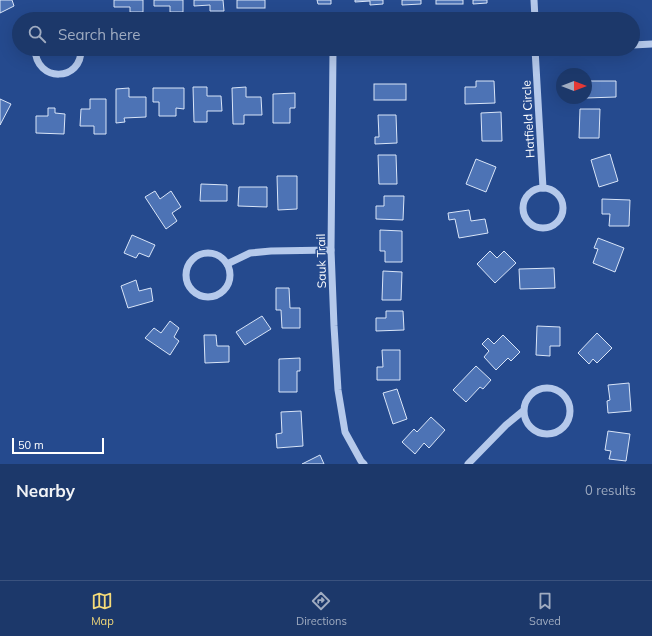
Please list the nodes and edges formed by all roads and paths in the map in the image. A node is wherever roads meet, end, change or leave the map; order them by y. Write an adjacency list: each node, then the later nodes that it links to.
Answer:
1 (534, 0): 2 (street)
2 (535, 12)
3 (652, 44): 4 (street)
4 (640, 45)
5 (35, 56): 6 (street)
6 (80, 56)
7 (332, 56): 10 (street, Sauk Trail)
8 (535, 56): 9 (street, Hatfield Circle)
9 (543, 188): 9 (street)
10 (331, 250): 11 (street); 13 (street, Sauk Trail)
11 (227, 264): 11 (street)
12 (523, 411): 12 (street); 14 (street)
13 (364, 464)
14 (468, 464)

